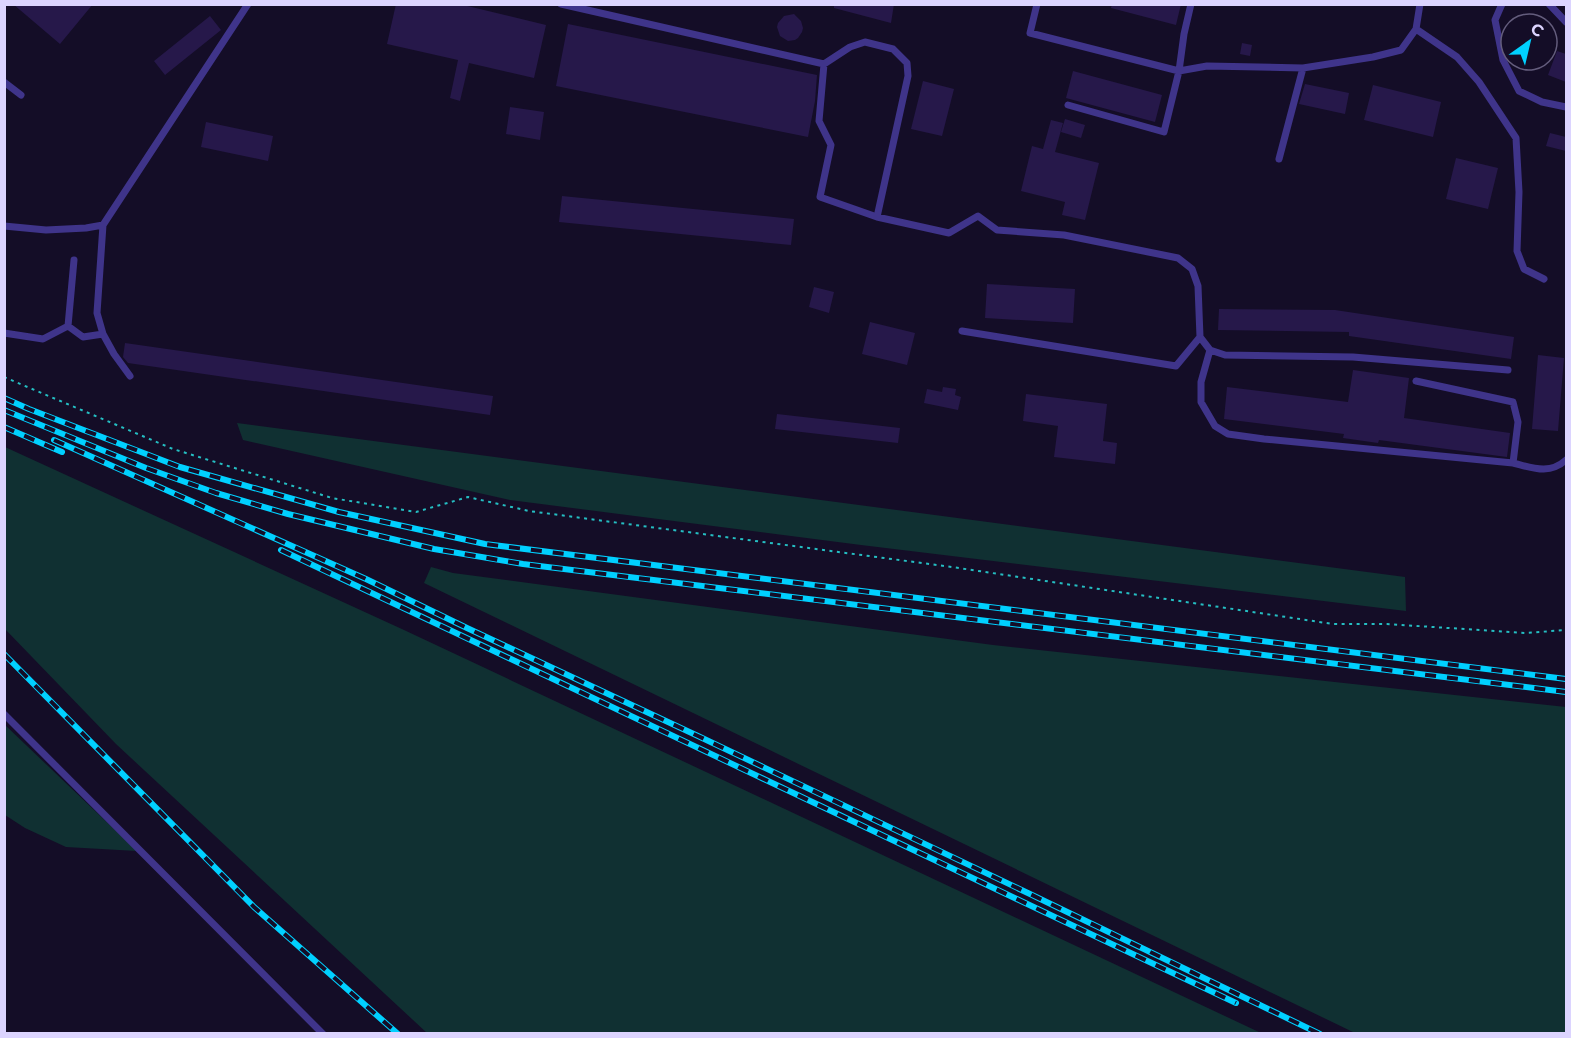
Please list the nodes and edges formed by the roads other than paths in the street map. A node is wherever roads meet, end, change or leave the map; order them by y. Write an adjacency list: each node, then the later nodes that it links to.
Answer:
1 (248, 4): 19 (lane)
2 (561, 4): 10 (lane)
3 (1037, 4): 12 (lane)
4 (1191, 4): 12 (lane)
5 (1420, 4): 9 (lane)
6 (1502, 4): 16 (lane)
7 (1549, 4): 8 (lane)
8 (1566, 22)
9 (1416, 29): 11 (lane); 22 (lane)
10 (824, 64): 18 (lane); 18 (lane)
11 (1303, 68): 12 (lane); 17 (lane)
12 (1179, 71): 15 (lane)
13 (4, 82): 14 (lane)
14 (21, 94)
15 (1068, 105)
16 (1566, 107)
17 (1279, 159)
18 (877, 216): 27 (lane)
19 (103, 225): 20 (lane); 26 (lane)
20 (4, 226)
21 (74, 260): 23 (lane)
22 (1544, 279)
23 (68, 326): 25 (lane); 26 (lane)
24 (962, 331): 27 (lane)
25 (4, 333)
26 (103, 334): 30 (lane)
27 (1200, 337): 28 (lane)
28 (1210, 350): 29 (lane); 33 (lane)
29 (1508, 370)
30 (130, 376)
31 (1416, 381): 33 (lane)
32 (1566, 460): 33 (lane)
33 (1513, 463)
34 (4, 714): 35 (lane)
35 (323, 1034)

